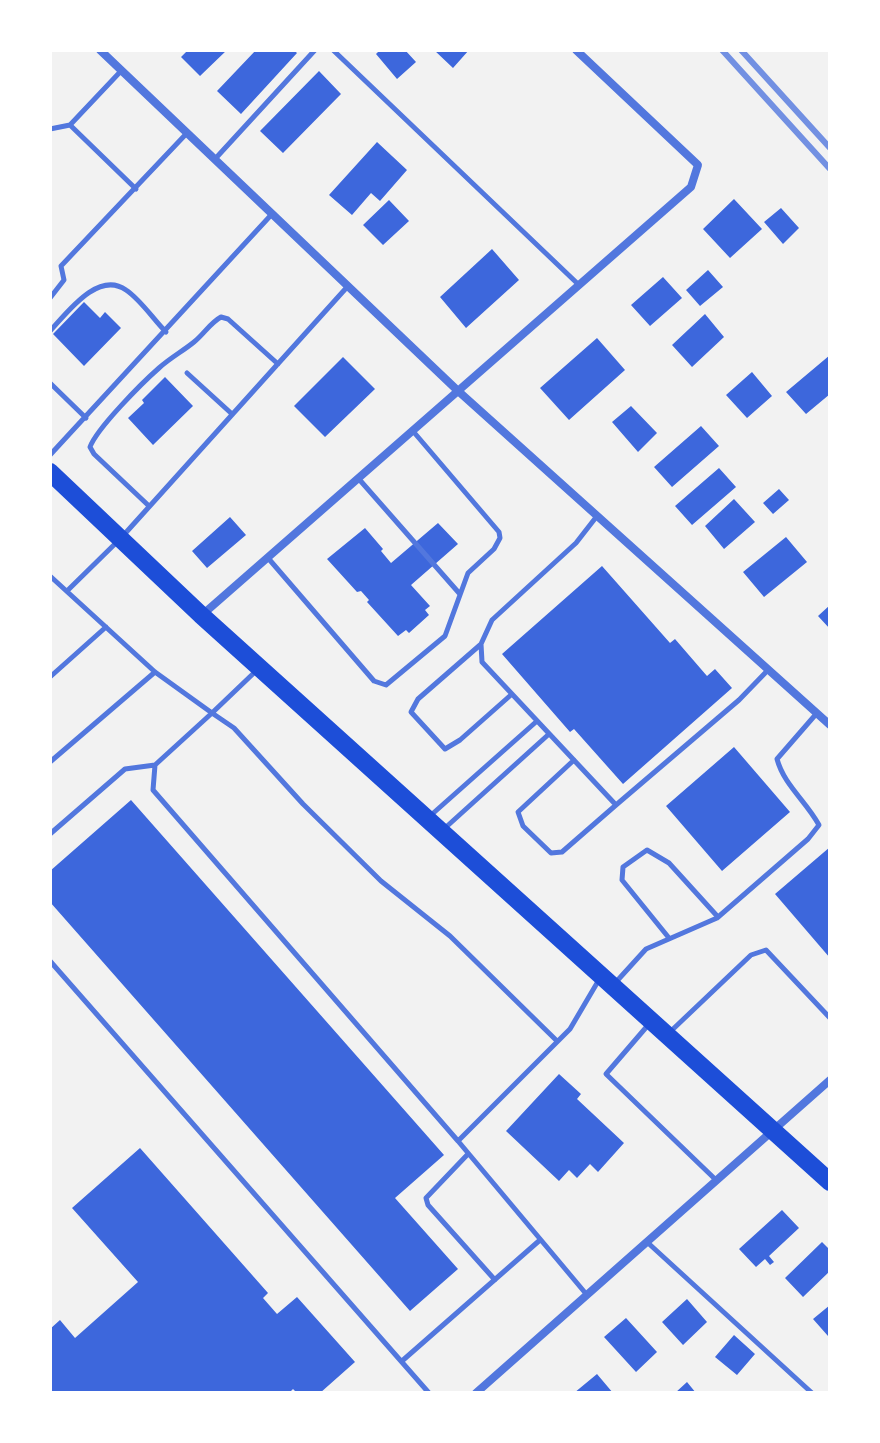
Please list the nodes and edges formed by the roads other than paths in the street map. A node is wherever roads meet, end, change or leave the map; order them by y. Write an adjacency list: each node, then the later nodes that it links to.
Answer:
1 (100, 50): 5 (street)
2 (315, 50): 9 (lane)
3 (333, 50): 12 (lane)
4 (576, 50): 12 (street)
5 (121, 71): 6 (lane); 8 (street)
6 (70, 125): 7 (lane); 10 (lane)
7 (50, 129)
8 (187, 133): 9 (street); 10 (lane)
9 (215, 159): 11 (street)
10 (136, 189): 14 (lane)
11 (272, 214): 13 (street); 16 (lane)
12 (579, 285): 20 (street)
13 (348, 286): 17 (lane); 20 (street)
14 (50, 298)
15 (50, 331): 16 (lane)
16 (166, 332): 22 (lane)
17 (278, 364): 21 (lane); 27 (lane)
18 (187, 373): 21 (lane)
19 (50, 383): 22 (lane)
20 (457, 390): 23 (street); 28 (street)
21 (232, 414): 27 (lane)
22 (86, 418): 24 (lane)
23 (412, 430): 26 (street); 35 (lane)
24 (50, 455)
25 (50, 472): 29 (main road)
26 (358, 478): 30 (street); 35 (lane)
27 (149, 506): 29 (lane)
28 (597, 516): 38 (lane); 40 (street)
29 (121, 538): 34 (lane); 36 (main road)
30 (267, 557): 35 (lane); 36 (street)
31 (50, 576): 32 (lane)
32 (56, 581): 33 (lane); 34 (lane)
33 (50, 587)
34 (67, 591): 37 (lane)
35 (459, 593)
36 (201, 615): 39 (main road)
37 (106, 627): 41 (lane); 42 (lane)
38 (481, 644): 43 (lane); 43 (lane)
39 (259, 667): 44 (lane); 53 (main road)
40 (768, 669): 45 (street); 52 (lane)
41 (155, 672): 44 (lane); 50 (lane)
42 (50, 677)
43 (512, 694): 46 (lane)
44 (212, 713): 51 (lane); 62 (lane)
45 (817, 713): 47 (street); 55 (lane)
46 (537, 721): 48 (lane); 53 (lane)
47 (830, 724)
48 (549, 734): 49 (lane); 53 (lane)
49 (574, 760): 52 (lane); 52 (lane)
50 (50, 762)
51 (155, 765): 54 (lane); 65 (lane)
52 (616, 805)
53 (434, 825): 58 (main road)
54 (50, 834)
55 (718, 917): 56 (lane); 56 (lane)
56 (669, 938): 58 (lane)
57 (50, 961): 73 (lane)
58 (607, 981): 60 (main road); 62 (lane)
59 (830, 1018): 61 (lane)
60 (652, 1021): 61 (main road); 67 (lane)
61 (667, 1035): 64 (main road)
62 (557, 1041): 65 (lane)
63 (830, 1080): 64 (street)
64 (773, 1130): 67 (street); 68 (main road)
65 (458, 1141): 66 (lane)
66 (468, 1154): 69 (lane); 71 (lane)
67 (716, 1181): 70 (street)
68 (830, 1182)
69 (540, 1240): 71 (lane); 72 (lane)
70 (647, 1242): 72 (street); 76 (lane)
71 (495, 1280): 73 (lane)
72 (587, 1295): 75 (street)
73 (402, 1361): 74 (lane)
74 (429, 1393)
75 (476, 1393)
76 (812, 1393)

